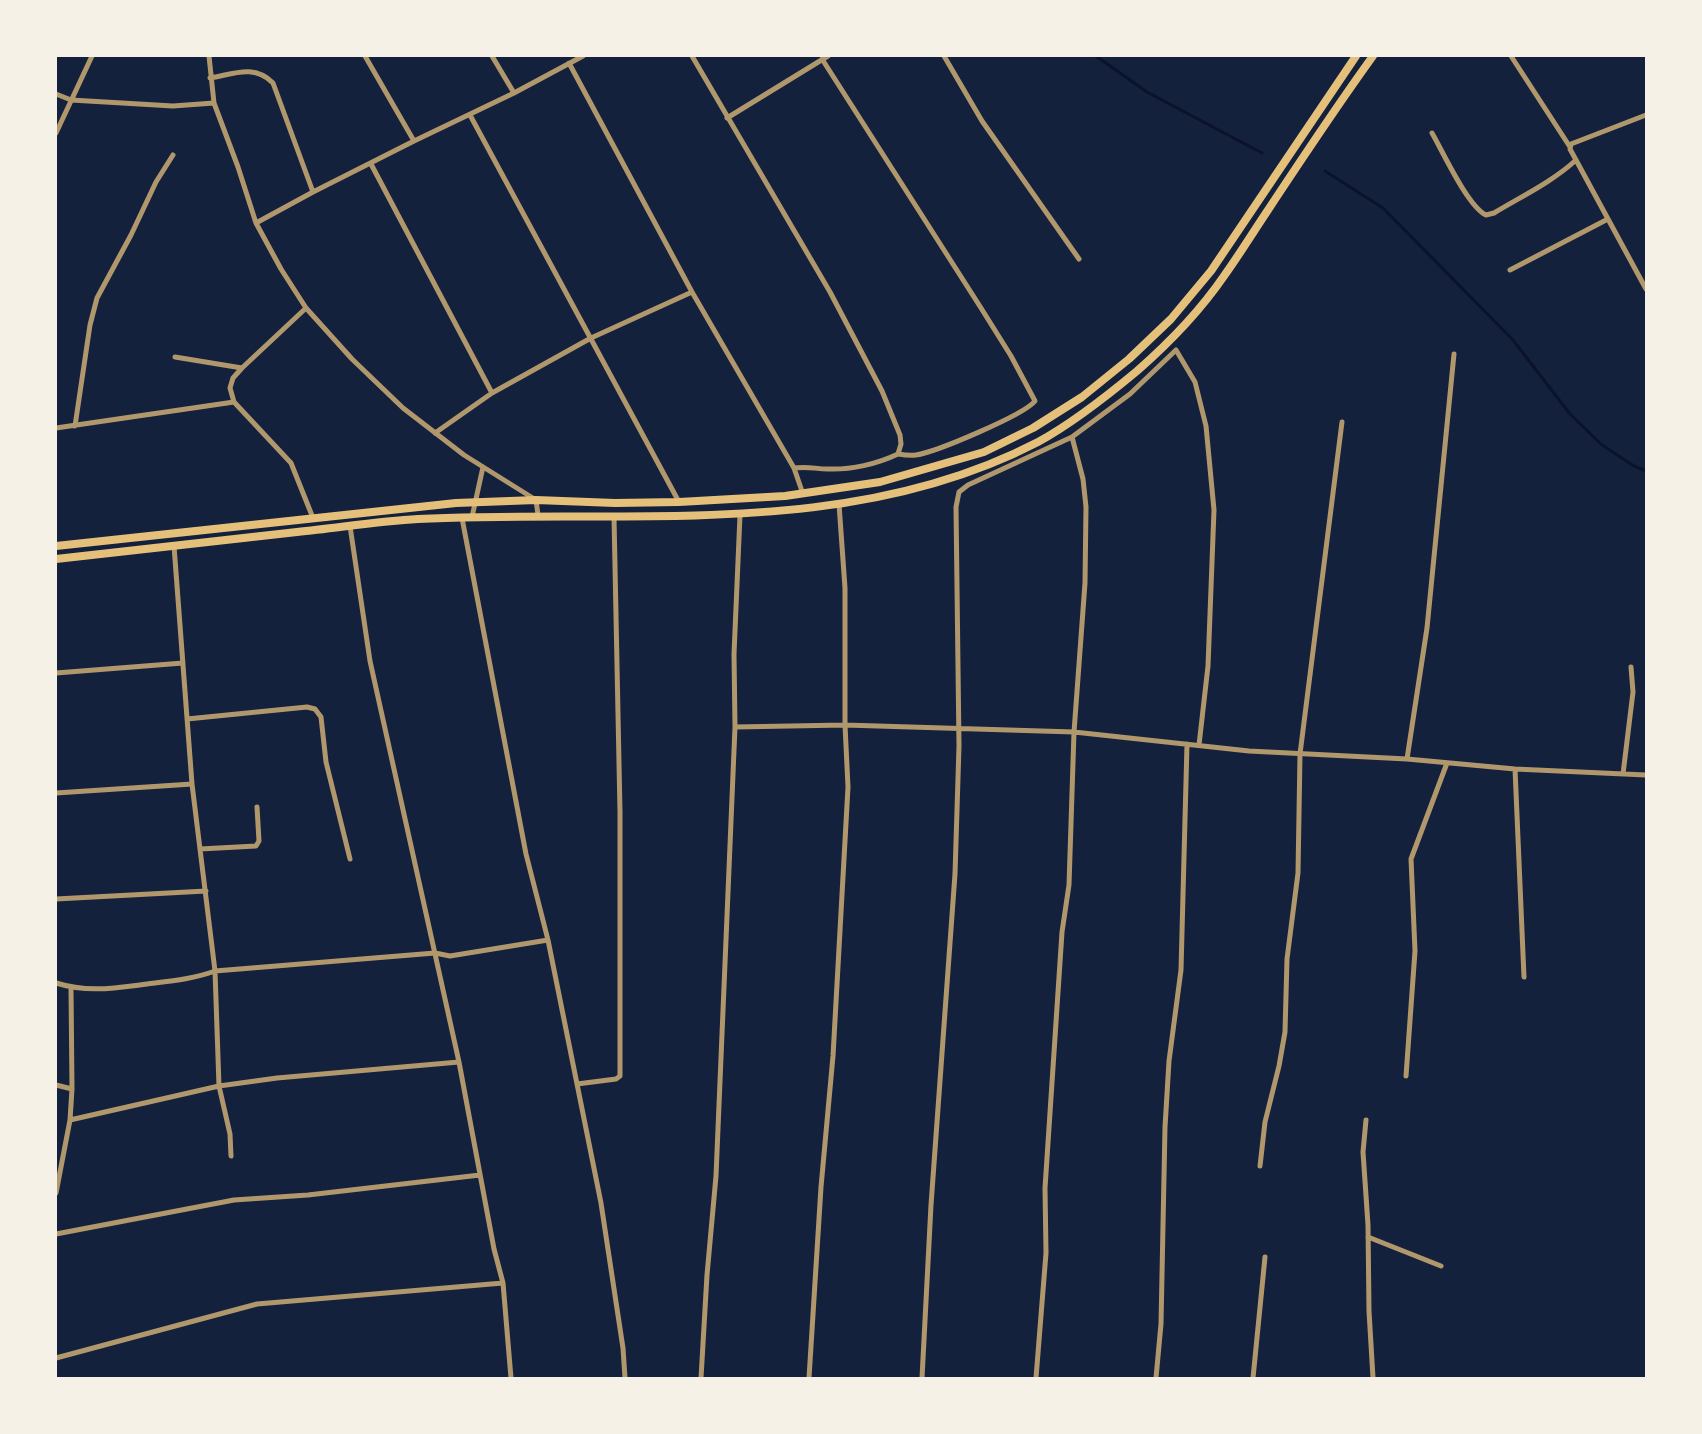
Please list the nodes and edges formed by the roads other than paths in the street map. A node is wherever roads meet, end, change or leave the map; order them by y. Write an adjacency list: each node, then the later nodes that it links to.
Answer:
1 (92, 56): 16 (street)
2 (209, 56): 13 (street)
3 (365, 56): 23 (street)
4 (492, 56): 14 (street)
5 (583, 56): 12 (street)
6 (692, 56): 20 (street)
7 (944, 56): 31 (street)
8 (1356, 56): 50 (main road)
9 (1373, 56): 54 (main road)
10 (1511, 56): 24 (street)
11 (825, 57): 20 (street); 47 (street)
12 (569, 63): 14 (street); 34 (street)
13 (210, 78): 17 (street); 28 (street)
14 (514, 93): 18 (street)
15 (56, 94): 16 (street)
16 (71, 100): 17 (street); 21 (street)
17 (214, 103): 30 (street)
18 (470, 115): 23 (street); 36 (street)
19 (1647, 115): 24 (street)
20 (727, 118): 47 (street)
21 (56, 133)
22 (1432, 133): 26 (street)
23 (414, 141): 27 (street)
24 (1570, 147): 26 (street)
25 (173, 155): 43 (street)
26 (1576, 160): 29 (street)
27 (371, 164): 28 (street); 40 (street)
28 (312, 192): 30 (street)
29 (1608, 219): 32 (street); 33 (street)
30 (256, 223): 35 (street)
31 (1079, 259)
32 (1510, 270)
33 (1647, 289)
34 (692, 291): 36 (street); 49 (street)
35 (306, 308): 39 (street); 45 (street)
36 (591, 338): 40 (street); 53 (street)
37 (1454, 354): 76 (street)
38 (176, 357): 39 (street)
39 (242, 368): 41 (street)
40 (492, 393): 45 (street)
41 (234, 402): 43 (street); 59 (street)
42 (1342, 422): 75 (street)
43 (75, 426): 44 (street)
44 (56, 428)
45 (435, 433): 48 (street)
46 (1072, 437): 71 (street); 72 (street); 74 (street)
47 (898, 454): 49 (street)
48 (483, 467): 51 (street); 52 (street)
49 (794, 468): 50 (street)
50 (803, 494): 53 (main road)
51 (536, 500): 52 (main road); 53 (main road); 55 (street)
52 (475, 501): 57 (street); 59 (main road)
53 (679, 502)
54 (839, 504): 56 (main road); 69 (street)
55 (538, 515): 57 (main road); 58 (main road)
56 (740, 515): 58 (main road); 70 (street)
57 (472, 517): 60 (main road)
58 (614, 517): 96 (street)
59 (313, 518): 62 (main road)
60 (462, 518): 61 (main road); 88 (street)
61 (350, 526): 63 (main road); 89 (street)
62 (56, 546)
63 (174, 546): 64 (main road); 65 (street)
64 (56, 559)
65 (183, 663): 67 (street); 68 (street)
66 (1631, 667): 79 (street)
67 (56, 673)
68 (187, 719): 81 (street); 85 (street)
69 (845, 725): 70 (street); 71 (street); 115 (street)
70 (735, 727): 114 (street)
71 (959, 729): 72 (street); 116 (street)
72 (1074, 732): 73 (street); 117 (street)
73 (1187, 744): 74 (street); 118 (street)
74 (1199, 745): 75 (street)
75 (1300, 754): 76 (street); 103 (street)
76 (1407, 759): 77 (street)
77 (1448, 763): 78 (street); 95 (street)
78 (1515, 769): 79 (street); 91 (street)
79 (1623, 774): 80 (street)
80 (1647, 775)
81 (192, 784): 82 (street); 84 (street)
82 (56, 793)
83 (257, 807): 84 (street)
84 (200, 849): 86 (street)
85 (350, 859)
86 (206, 891): 87 (street); 90 (street)
87 (56, 899)
88 (548, 940): 89 (street); 96 (street)
89 (435, 953): 90 (street); 94 (street)
90 (215, 971): 93 (street); 98 (street)
91 (1524, 977)
92 (56, 983): 93 (street)
93 (70, 988): 99 (street)
94 (459, 1062): 98 (street); 104 (street)
95 (1406, 1076)
96 (577, 1084): 113 (street)
97 (56, 1085): 99 (street)
98 (219, 1086): 100 (street); 102 (street)
99 (72, 1089): 100 (street)
100 (70, 1120): 105 (street)
101 (1366, 1120): 107 (street)
102 (231, 1156)
103 (1260, 1166)
104 (480, 1175): 106 (street); 110 (street)
105 (56, 1193)
106 (56, 1234)
107 (1368, 1237): 109 (street); 120 (street)
108 (1265, 1257): 119 (street)
109 (1441, 1266)
110 (502, 1284): 111 (street); 112 (street)
111 (56, 1358)
112 (511, 1378)
113 (625, 1378)
114 (701, 1378)
115 (809, 1378)
116 (922, 1378)
117 (1036, 1378)
118 (1156, 1378)
119 (1253, 1378)
120 (1373, 1378)

